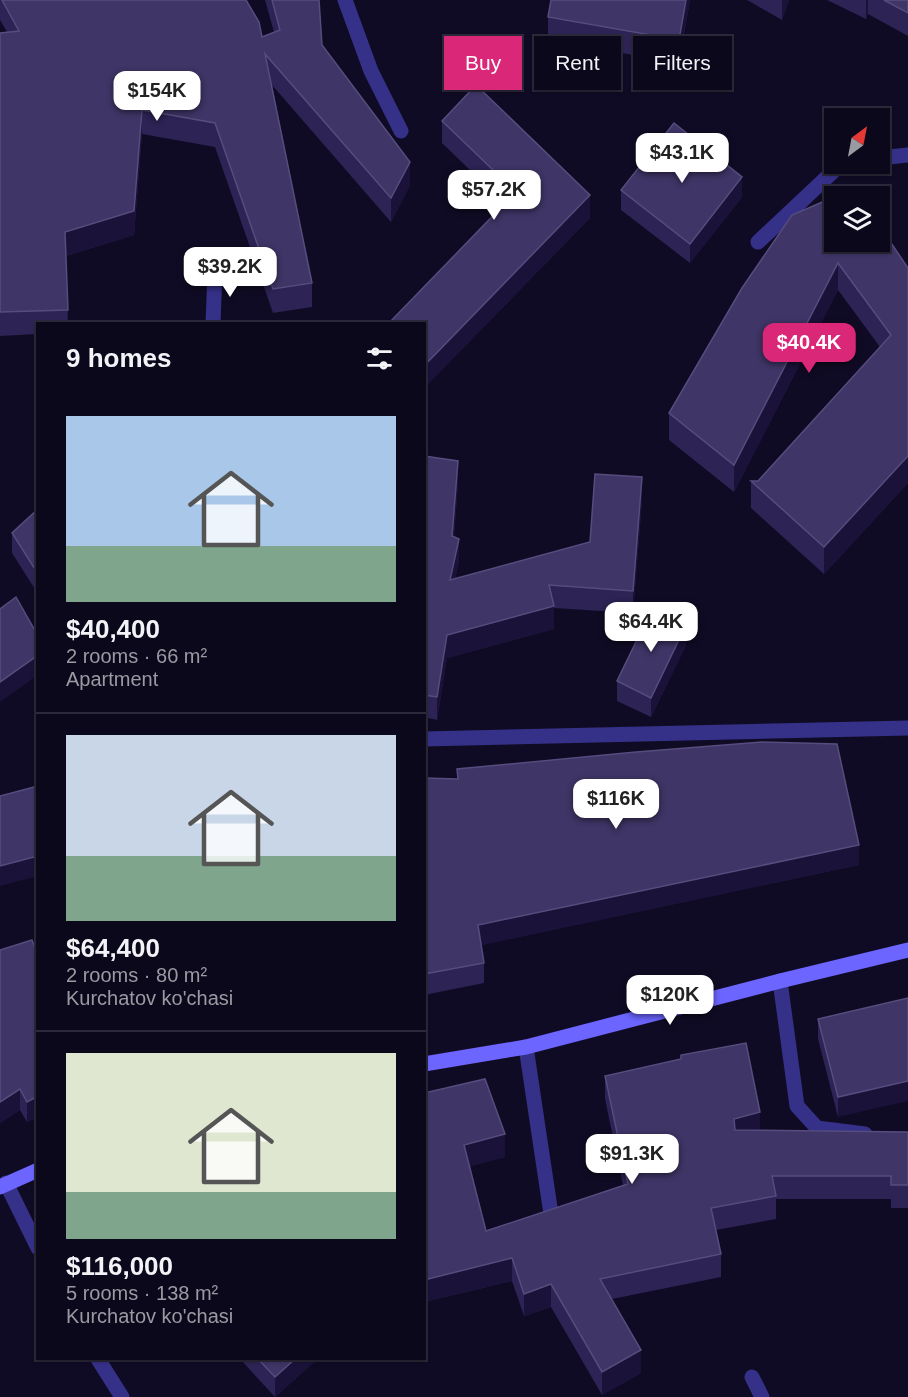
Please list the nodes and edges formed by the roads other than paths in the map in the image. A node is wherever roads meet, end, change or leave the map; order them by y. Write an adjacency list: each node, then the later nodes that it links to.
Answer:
1 (345, 0): 2 (street)
2 (401, 131)
3 (908, 155): 4 (street)
4 (890, 157)
5 (830, 174): 6 (street)
6 (758, 242)
7 (215, 271): 8 (street)
8 (213, 322)
9 (908, 728): 10 (street)
10 (426, 739)
11 (908, 950): 12 (main road)
12 (780, 981): 13 (main road); 15 (street)
13 (526, 1047): 14 (main road); 18 (street)
14 (426, 1065)
15 (885, 1136)
16 (36, 1171): 17 (main road)
17 (3, 1185): 19 (street)
18 (551, 1214)
19 (36, 1244)
20 (99, 1360): 22 (street)
21 (752, 1377): 23 (street)
22 (122, 1397)
23 (762, 1397)

